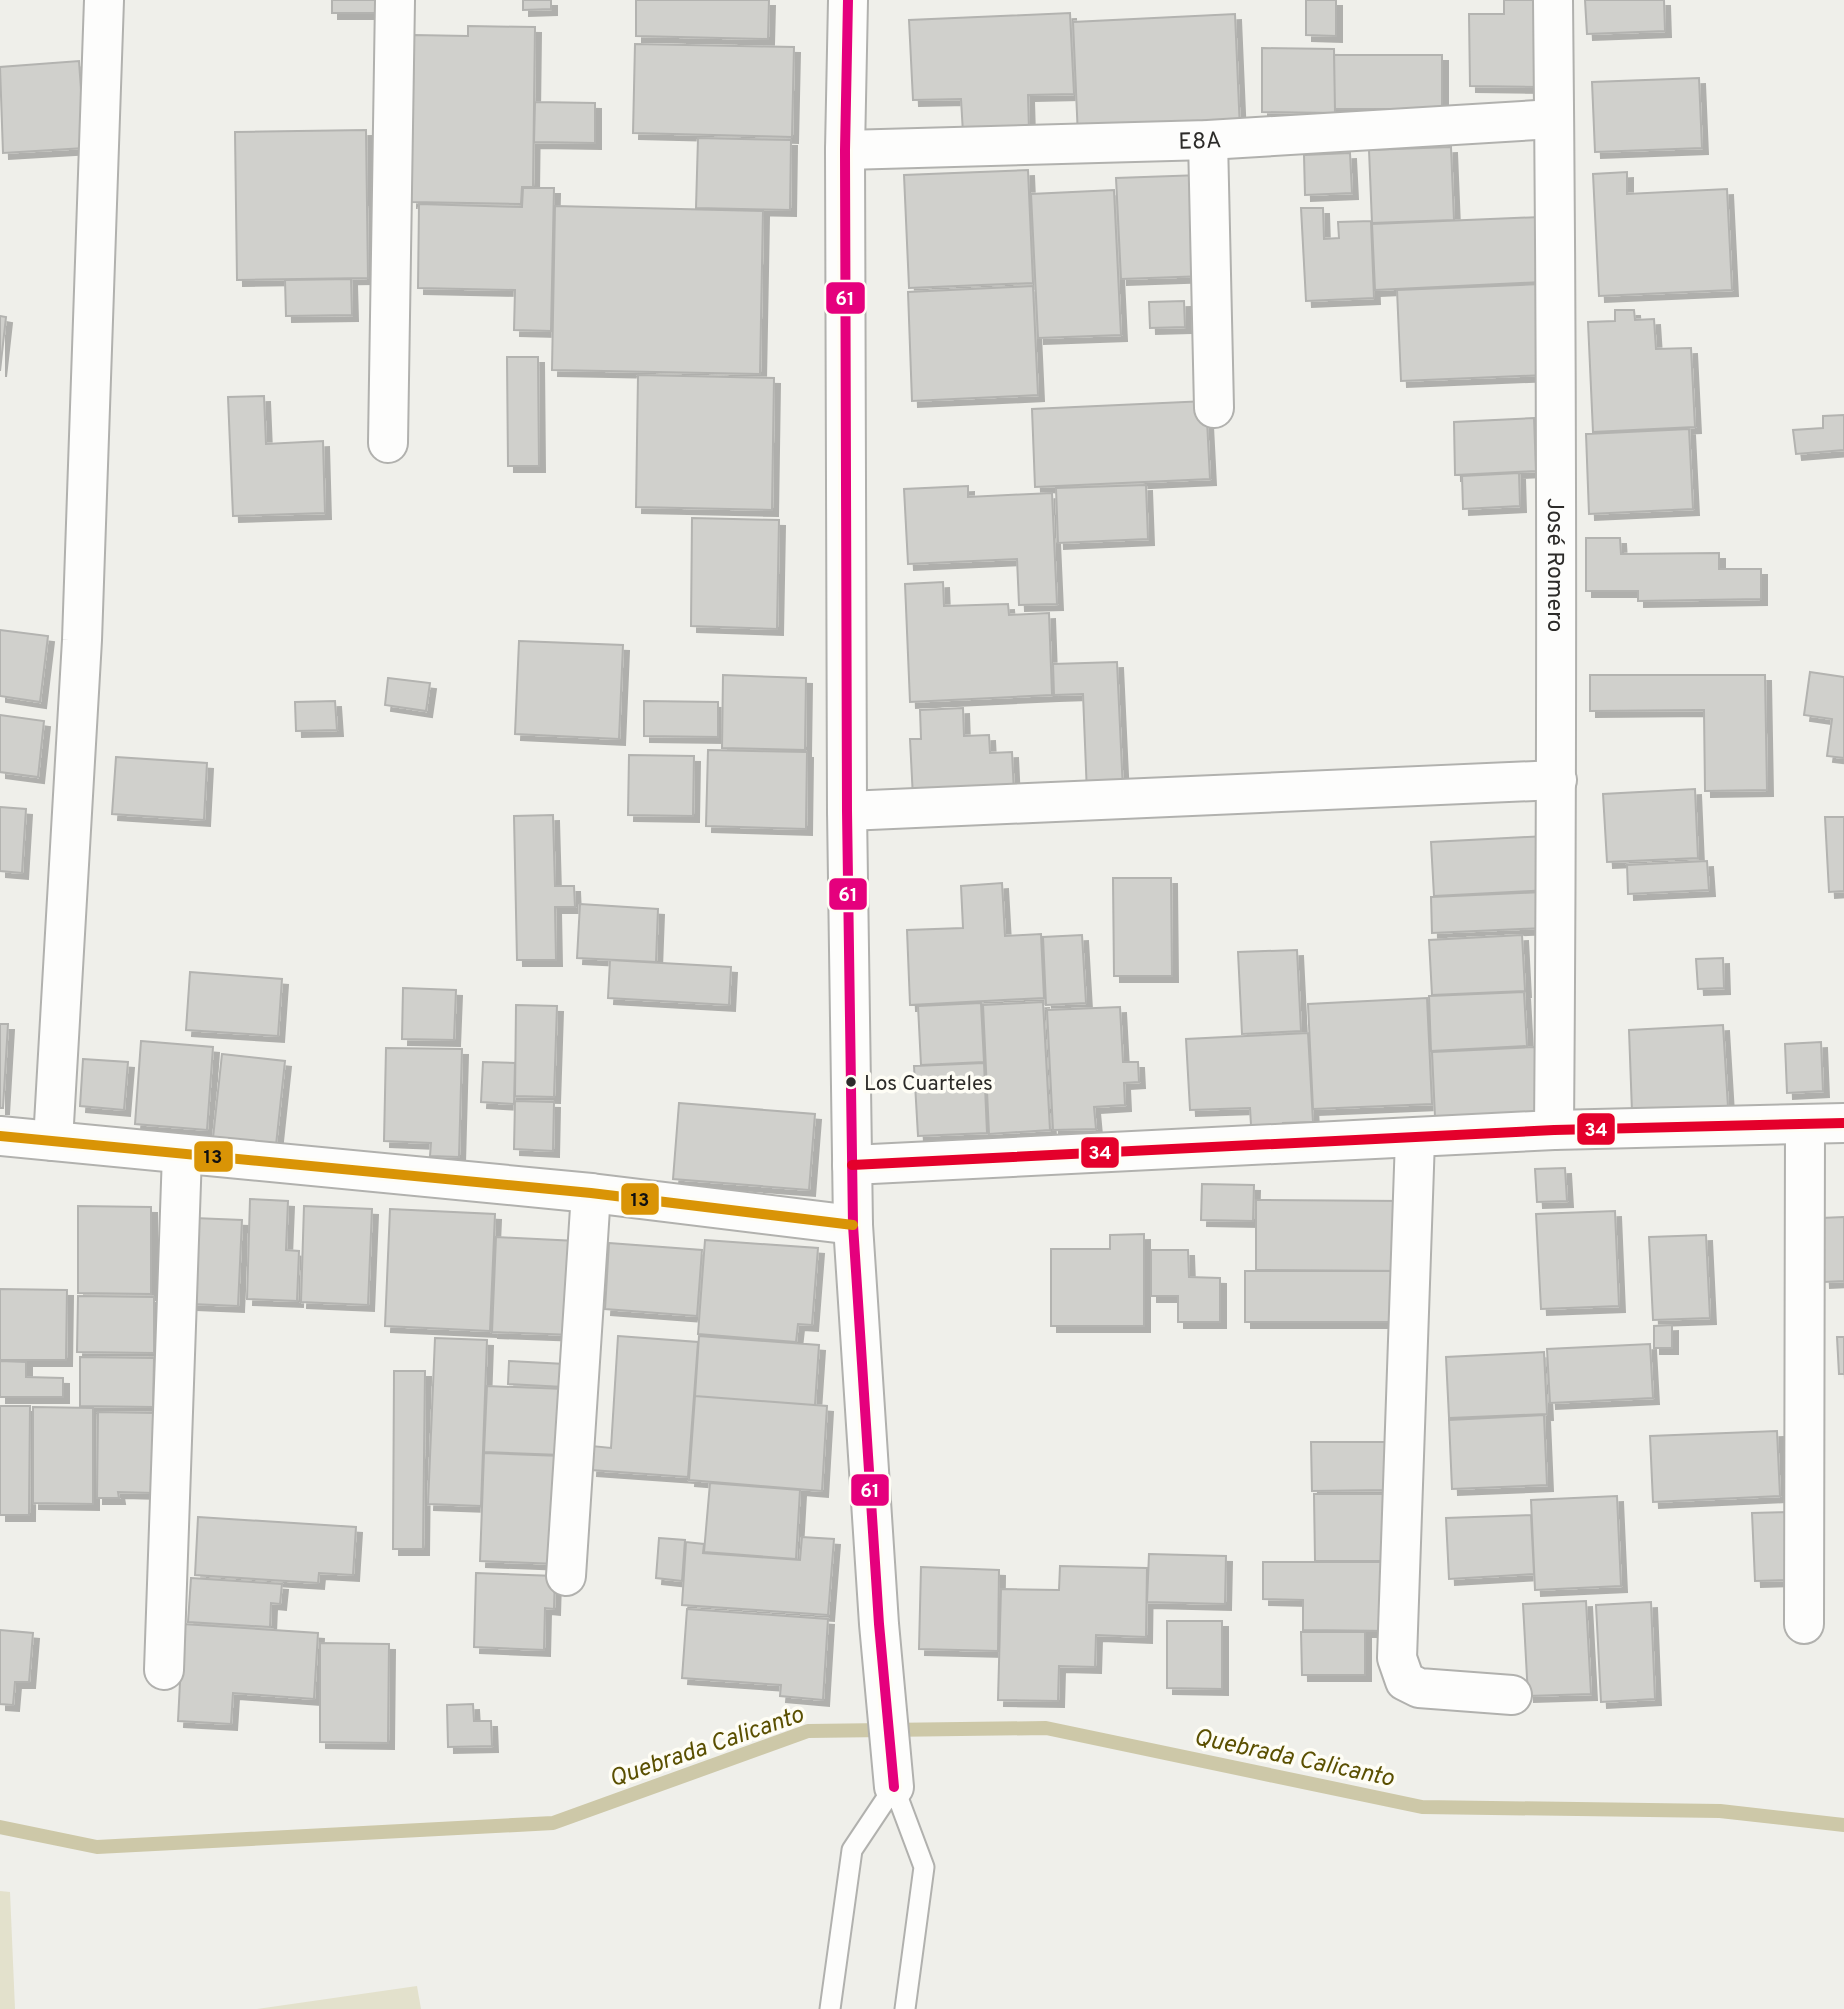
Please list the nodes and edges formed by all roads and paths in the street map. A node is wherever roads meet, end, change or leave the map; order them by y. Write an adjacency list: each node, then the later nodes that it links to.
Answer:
1 (104, 0): 17 (street)
2 (395, 0): 9 (street)
3 (848, 0): 7 (street)
4 (1553, 0): 5 (street, José Romero)
5 (1554, 119): 6 (street, E8A); 10 (street, José Romero)
6 (1208, 140): 7 (street, E8A); 8 (street)
7 (845, 150): 11 (street)
8 (1214, 408)
9 (388, 443)
10 (1557, 780): 11 (street); 14 (street, José Romero)
11 (847, 811): 19 (street)
12 (1844, 1123): 13 (street)
13 (1805, 1125): 14 (street); 23 (street)
14 (1554, 1130): 16 (street)
15 (0, 1136): 17 (street)
16 (1415, 1139): 19 (street); 25 (street)
17 (53, 1141): 18 (street)
18 (182, 1154): 20 (street); 24 (street)
19 (852, 1165): 21 (street)
20 (591, 1193): 21 (street); 22 (street)
21 (853, 1224): 26 (street)
22 (566, 1576)
23 (1804, 1623)
24 (164, 1670)
25 (1512, 1695)
26 (894, 1787): 27 (lane); 28 (lane)
27 (830, 2009)
28 (905, 2009)

